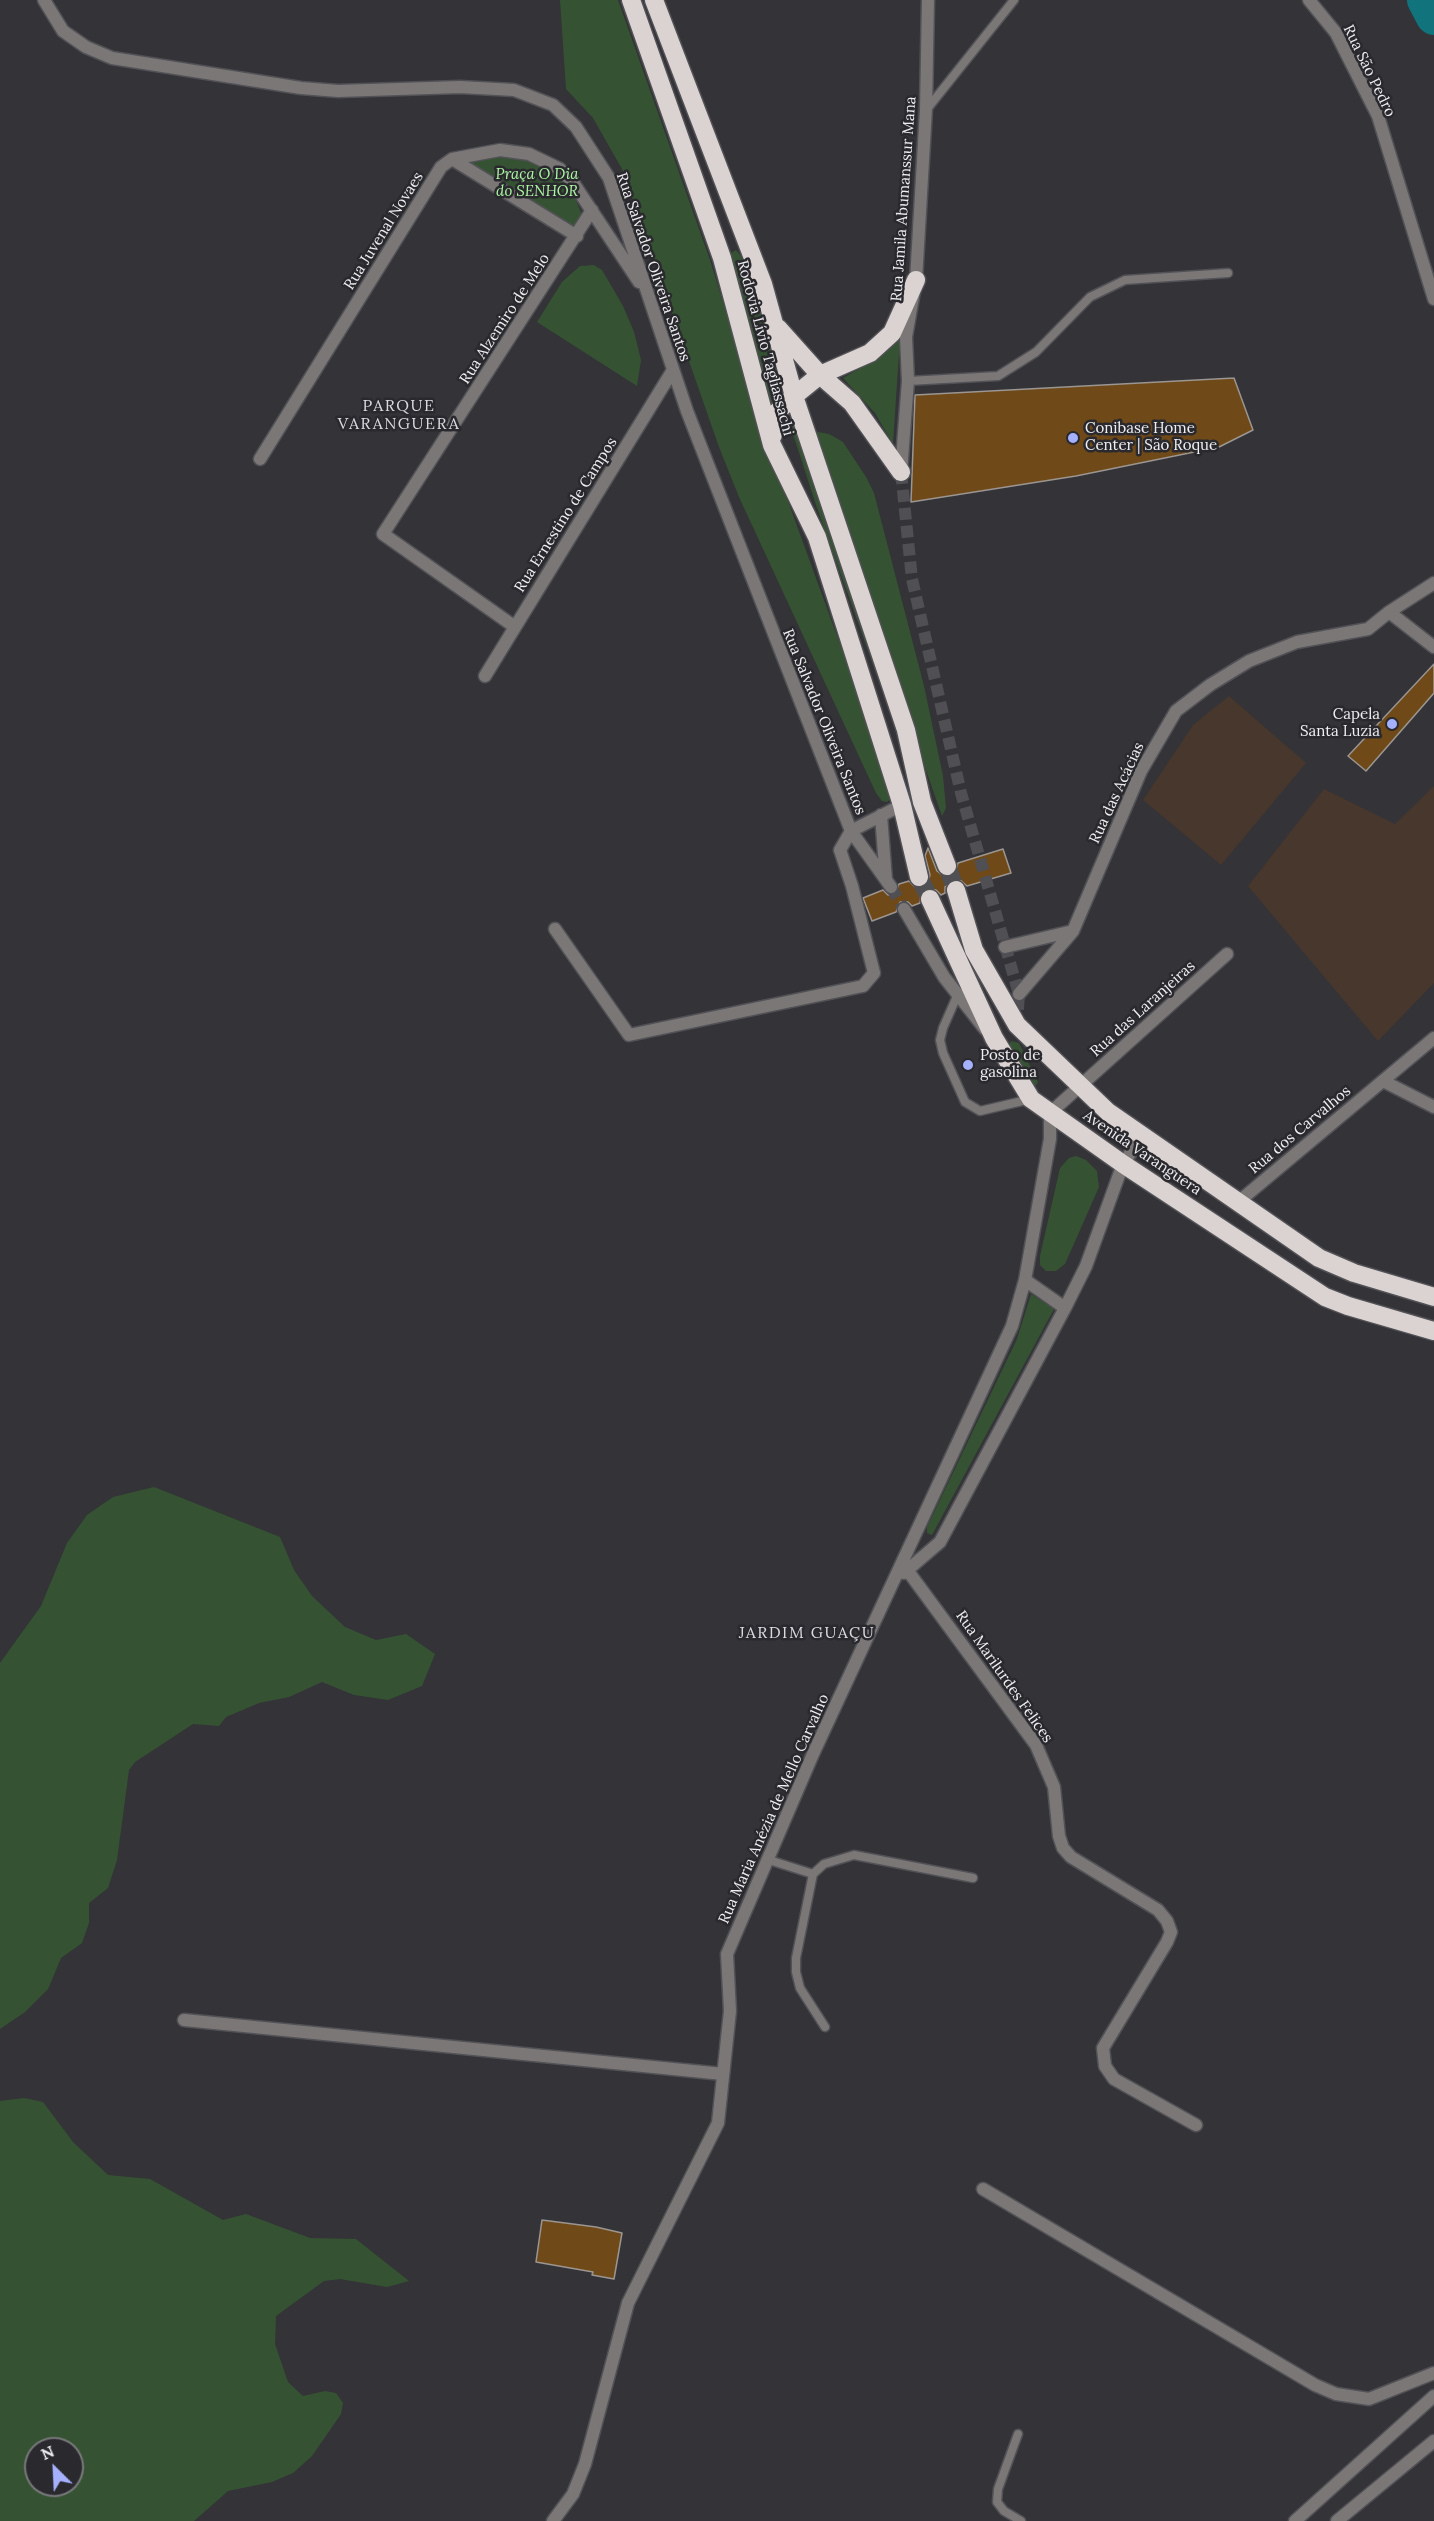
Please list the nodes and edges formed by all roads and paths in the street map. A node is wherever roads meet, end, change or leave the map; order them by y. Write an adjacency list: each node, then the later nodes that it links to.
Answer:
1 (44, 0): 13 (street, Rua Salvador Oliveira Santos)
2 (632, 0): 20 (highway, Rodovia Lívio Tagliassachi)
3 (654, 0): 15 (highway, Rodovia Lívio Tagliassachi)
4 (928, 0): 7 (street, Rua Jamila Abumanssur Mana)
5 (1014, 0): 7 (lane)
6 (1309, 0): 14 (street, Rua São Pedro)
7 (926, 109): 12 (street, Rua Jamila Abumanssur Mana)
8 (452, 159): 9 (street); 10 (street); 21 (street, Rua Juvenal Novaes)
9 (592, 210): 10 (street, Rua Alzemiro de Melo); 13 (street)
10 (577, 237): 25 (street, Rua Alzemiro de Melo)
11 (1228, 273): 18 (lane)
12 (916, 280): 17 (highway); 18 (street, Rua Jamila Abumanssur Mana)
13 (650, 298): 16 (street, Rua Salvador Oliveira Santos)
14 (1434, 299)
15 (776, 326): 17 (highway); 19 (highway, Rodovia Lívio Tagliassachi)
16 (673, 370): 25 (street, Rua Ernestino de Campos); 30 (street, Rua Salvador Oliveira Santos)
17 (820, 375): 19 (highway); 22 (highway)
18 (909, 381): 22 (street, Rua Jamila Abumanssur Mana)
19 (794, 396): 20 (highway); 31 (highway, Rodovia Lívio Tagliassachi)
20 (772, 445): 28 (highway, Rodovia Lívio Tagliassachi)
21 (260, 459)
22 (901, 472)
23 (1434, 583): 24 (street, Rua das Acácias)
24 (1389, 612): 26 (street); 37 (street, Rua das Acácias)
25 (515, 627): 27 (street, Rua Ernestino de Campos)
26 (1434, 647)
27 (485, 676)
28 (902, 805): 29 (street); 32 (highway, Rodovia Lívio Tagliassachi)
29 (881, 815): 30 (street); 30 (street, Rua Salvador Oliveira Santos)
30 (850, 831): 36 (street)
31 (947, 866)
32 (919, 877)
33 (956, 890): 45 (highway, Avenida Varanguera)
34 (930, 899): 42 (highway, Avenida Varanguera)
35 (904, 909): 41 (street)
36 (555, 930)
37 (1073, 931): 38 (street); 40 (street, Rua das Acácias)
38 (1005, 947)
39 (1227, 954): 45 (street, Rua das Laranjeiras)
40 (1019, 994)
41 (957, 996): 42 (street); 46 (lane)
42 (994, 1038): 46 (highway, Avenida Varanguera)
43 (1434, 1038): 44 (street, Rua dos Carvalhos)
44 (1383, 1081): 47 (street); 51 (street, Rua dos Carvalhos)
45 (1079, 1086): 48 (street, Rua das Laranjeiras); 49 (highway, Avenida Varanguera)
46 (1031, 1099): 48 (highway, Avenida Varanguera)
47 (1434, 1107)
48 (1050, 1113): 50 (highway, Avenida Varanguera); 52 (street, Rua Maria Anézia de Mello Carvalho)
49 (1143, 1136): 50 (street); 51 (highway, Avenida Varanguera)
50 (1123, 1164): 54 (street); 55 (highway, Avenida Varanguera)
51 (1237, 1203): 53 (highway, Avenida Varanguera)
52 (1025, 1280): 54 (street); 56 (street, Rua Maria Anézia de Mello Carvalho)
53 (1434, 1297)
54 (1065, 1308): 56 (street)
55 (1434, 1331)
56 (906, 1566): 57 (street, Rua Maria Anézia de Mello Carvalho); 63 (street, Rua Marilurdes Felices)
57 (769, 1860): 58 (lane); 62 (street, Rua Maria Anézia de Mello Carvalho)
58 (813, 1875): 59 (lane); 61 (lane)
59 (973, 1878)
60 (183, 2020): 62 (street)
61 (825, 2027)
62 (723, 2074): 69 (street, Rua Maria Anézia de Mello Carvalho)
63 (1196, 2125)
64 (983, 2189): 65 (street)
65 (1434, 2373)
66 (1434, 2396): 71 (street)
67 (1018, 2433): 70 (lane)
68 (1434, 2441): 72 (street)
69 (553, 2521)
70 (1021, 2521)
71 (1295, 2521)
72 (1337, 2521)

